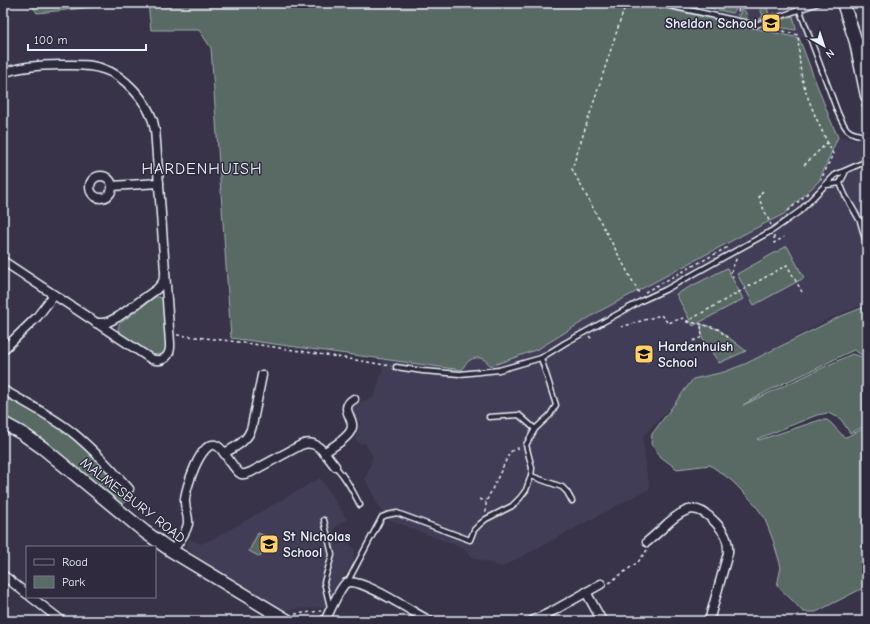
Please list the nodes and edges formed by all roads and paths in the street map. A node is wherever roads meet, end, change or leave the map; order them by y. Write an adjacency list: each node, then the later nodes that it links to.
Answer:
1 (626, 3): 34 (path)
2 (658, 3): 8 (lane)
3 (737, 3): 8 (path)
4 (798, 3): 7 (lane)
5 (818, 3): 7 (lane)
6 (843, 3): 11 (main road)
7 (800, 10): 9 (lane); 12 (lane)
8 (736, 20): 9 (lane)
9 (772, 20): 13 (path)
10 (4, 70): 18 (street)
11 (867, 96)
12 (867, 136)
13 (828, 142): 15 (path); 17 (path)
14 (867, 161): 16 (lane)
15 (804, 165)
16 (846, 170): 19 (lane); 20 (lane)
17 (820, 181)
18 (159, 183): 21 (street); 30 (street)
19 (840, 183): 20 (lane); 28 (lane)
20 (826, 185): 25 (lane)
21 (112, 186)
22 (763, 191): 25 (path)
23 (809, 192): 24 (path)
24 (787, 212)
25 (773, 230): 26 (path); 27 (lane)
26 (784, 237)
27 (740, 248): 31 (path); 34 (lane)
28 (867, 251)
29 (3, 261): 33 (street)
30 (165, 275): 36 (street); 39 (street)
31 (732, 278)
32 (802, 292): 37 (path)
33 (54, 295): 36 (street); 42 (street)
34 (643, 300): 43 (lane)
35 (683, 318): 38 (path)
36 (96, 323): 39 (street)
37 (701, 324): 40 (path); 41 (path)
38 (621, 327)
39 (169, 335): 46 (path)
40 (730, 339)
41 (693, 341)
42 (3, 350)
43 (541, 358): 46 (lane); 52 (lane)
44 (646, 360): 45 (path)
45 (649, 363)
46 (396, 367)
47 (262, 375): 54 (street)
48 (3, 390): 58 (street, MALMESBURY ROAD)
49 (354, 399): 55 (street)
50 (489, 417): 52 (lane)
51 (3, 423): 66 (main road, MALMESBURY ROAD)
52 (535, 429): 53 (lane)
53 (526, 445): 57 (lane); 61 (path)
54 (224, 453): 55 (street); 66 (street)
55 (324, 453): 56 (street)
56 (335, 466): 62 (lane)
57 (531, 476): 60 (lane); 64 (lane)
58 (129, 489)
59 (480, 499): 61 (path)
60 (572, 500)
61 (486, 502): 64 (path)
62 (360, 505)
63 (324, 520): 74 (lane)
64 (486, 520): 69 (lane)
65 (647, 542): 81 (street)
66 (172, 551): 75 (main road, MALMESBURY ROAD)
67 (647, 551): 70 (path)
68 (3, 575): 72 (street)
69 (347, 583): 74 (street); 78 (street)
70 (600, 584): 71 (street)
71 (586, 592): 79 (street); 80 (street)
72 (26, 593)
73 (32, 598): 76 (street)
74 (331, 610): 75 (path); 77 (street)
75 (284, 619)
76 (62, 621)
77 (325, 621)
78 (430, 621)
79 (533, 621)
80 (602, 621)
81 (709, 621)

